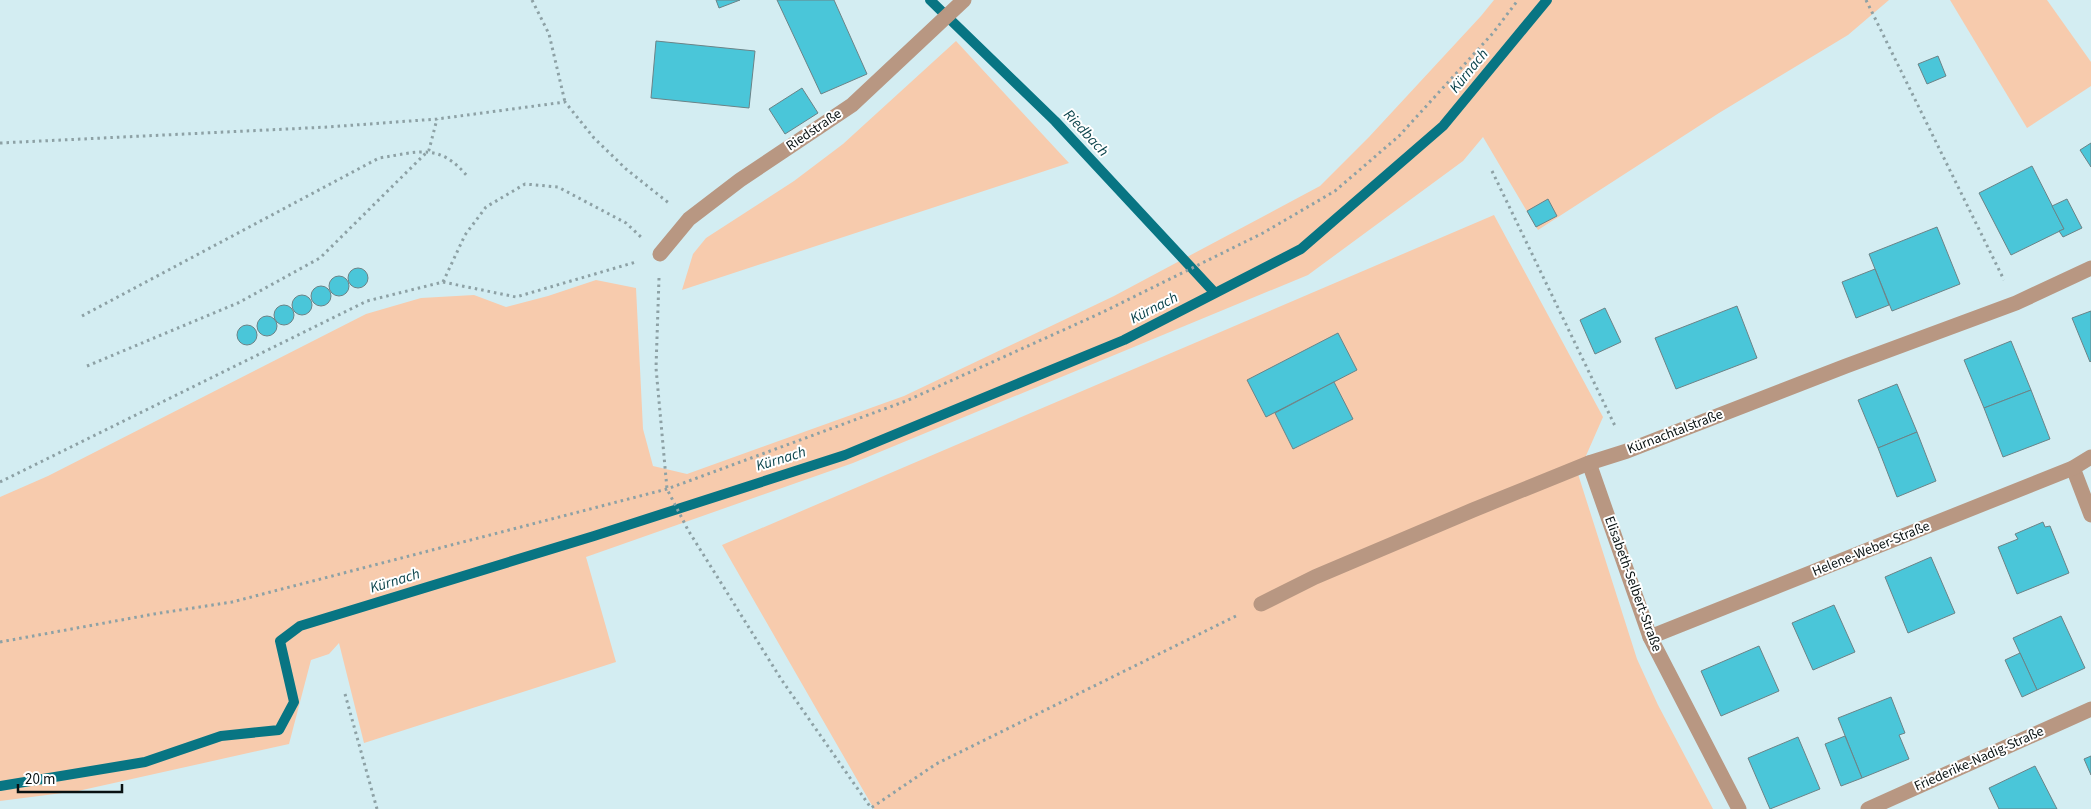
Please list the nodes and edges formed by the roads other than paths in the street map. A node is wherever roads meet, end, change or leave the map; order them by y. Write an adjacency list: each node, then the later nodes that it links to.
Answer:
1 (964, 0): 2 (street, Riedstraße)
2 (660, 254)
3 (2091, 268): 5 (street, Kürnachtalstraße)
4 (2091, 457): 6 (street, Helene-Weber-Straße)
5 (1589, 463): 8 (street, Kürnachtalstraße); 9 (street, Elisabeth-Selbert-Straße)
6 (2073, 468): 7 (street); 9 (street, Helene-Weber-Straße)
7 (2091, 515)
8 (1261, 604)
9 (1650, 637): 11 (street, Elisabeth-Selbert-Straße)
10 (2091, 709): 12 (street, Friederike-Nadig-Straße)
11 (1739, 809)
12 (1868, 809)

